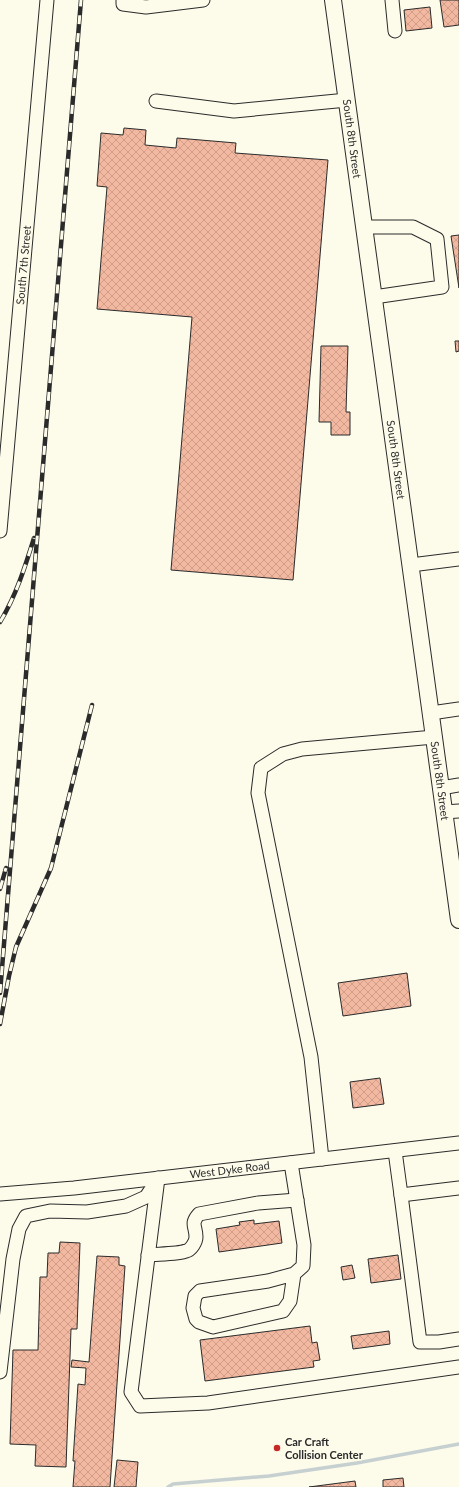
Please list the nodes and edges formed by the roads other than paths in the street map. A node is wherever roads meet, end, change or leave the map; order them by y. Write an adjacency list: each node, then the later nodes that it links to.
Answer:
1 (46, 0): 11 (street, South 7th Street)
2 (124, 0): 3 (street)
3 (203, 0)
4 (333, 0): 7 (main road, South 8th Street)
5 (392, 0): 6 (street)
6 (395, 32)
7 (347, 100): 8 (street); 9 (main road, South 8th Street)
8 (156, 101)
9 (364, 227): 10 (main road, South 8th Street); 10 (street)
10 (374, 296): 14 (main road, South 8th Street)
11 (4, 450): 12 (street, South 7th Street)
12 (0, 531)
13 (459, 558): 14 (street)
14 (410, 565): 16 (main road, South 8th Street)
15 (459, 709): 16 (street)
16 (431, 713): 17 (main road, South 8th Street)
17 (434, 737): 19 (main road, South 8th Street); 24 (street)
18 (459, 785): 19 (street)
19 (441, 788): 20 (main road, South 8th Street)
20 (452, 811): 21 (main road, South 8th Street)
21 (459, 920)
22 (459, 1143): 23 (street, West Dyke Road)
23 (395, 1150): 24 (street, West Dyke Road); 29 (street)
24 (322, 1159): 25 (street, West Dyke Road)
25 (291, 1163): 26 (street, West Dyke Road); 30 (street)
26 (158, 1178): 28 (street, West Dyke Road); 31 (street); 35 (street)
27 (459, 1188): 29 (street)
28 (0, 1194)
29 (401, 1195): 33 (street)
30 (297, 1200): 31 (street); 32 (street)
31 (148, 1255): 34 (street)
32 (294, 1274): 32 (street)
33 (459, 1339)
34 (459, 1367)
35 (0, 1372)

